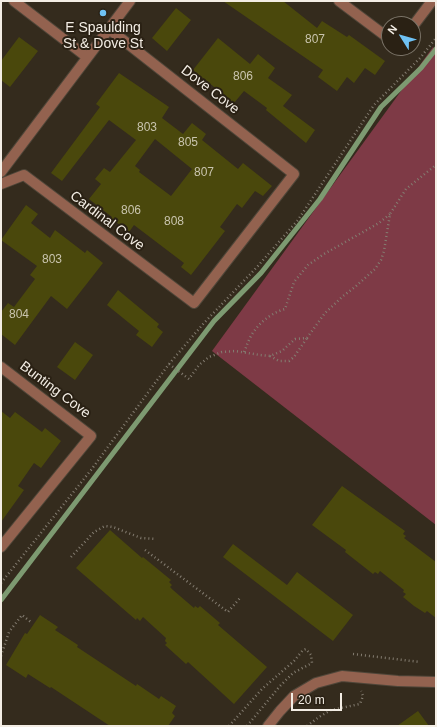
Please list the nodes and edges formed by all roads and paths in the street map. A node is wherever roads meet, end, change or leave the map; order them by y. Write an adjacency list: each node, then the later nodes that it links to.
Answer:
1 (14, 1): 9 (street)
2 (130, 1): 6 (street)
3 (339, 1): 7 (street)
4 (432, 1): 5 (street)
5 (421, 16)
6 (108, 29): 9 (street); 14 (street, Dove Cove)
7 (381, 33)
8 (436, 38): 18 (path)
9 (87, 57): 11 (street)
10 (436, 165): 13 (path)
11 (1, 172)
12 (1, 184): 14 (street, Cardinal Cove)
13 (390, 214): 15 (path); 16 (path)
14 (194, 303)
15 (306, 338): 17 (path); 17 (path)
16 (244, 352): 17 (path); 18 (path)
17 (270, 356)
18 (171, 365): 24 (path)
19 (1, 367): 21 (street, Bunting Cove)
20 (156, 539): 23 (path)
21 (1, 547)
22 (144, 550): 25 (path)
23 (71, 557)
24 (1, 583)
25 (240, 598)
26 (32, 622): 28 (path)
27 (353, 654): 29 (path)
28 (1, 656)
29 (420, 662)
30 (436, 682): 34 (street)
31 (361, 691): 35 (path)
32 (229, 726): 33 (path)
33 (247, 726)
34 (268, 726)
35 (307, 726)

